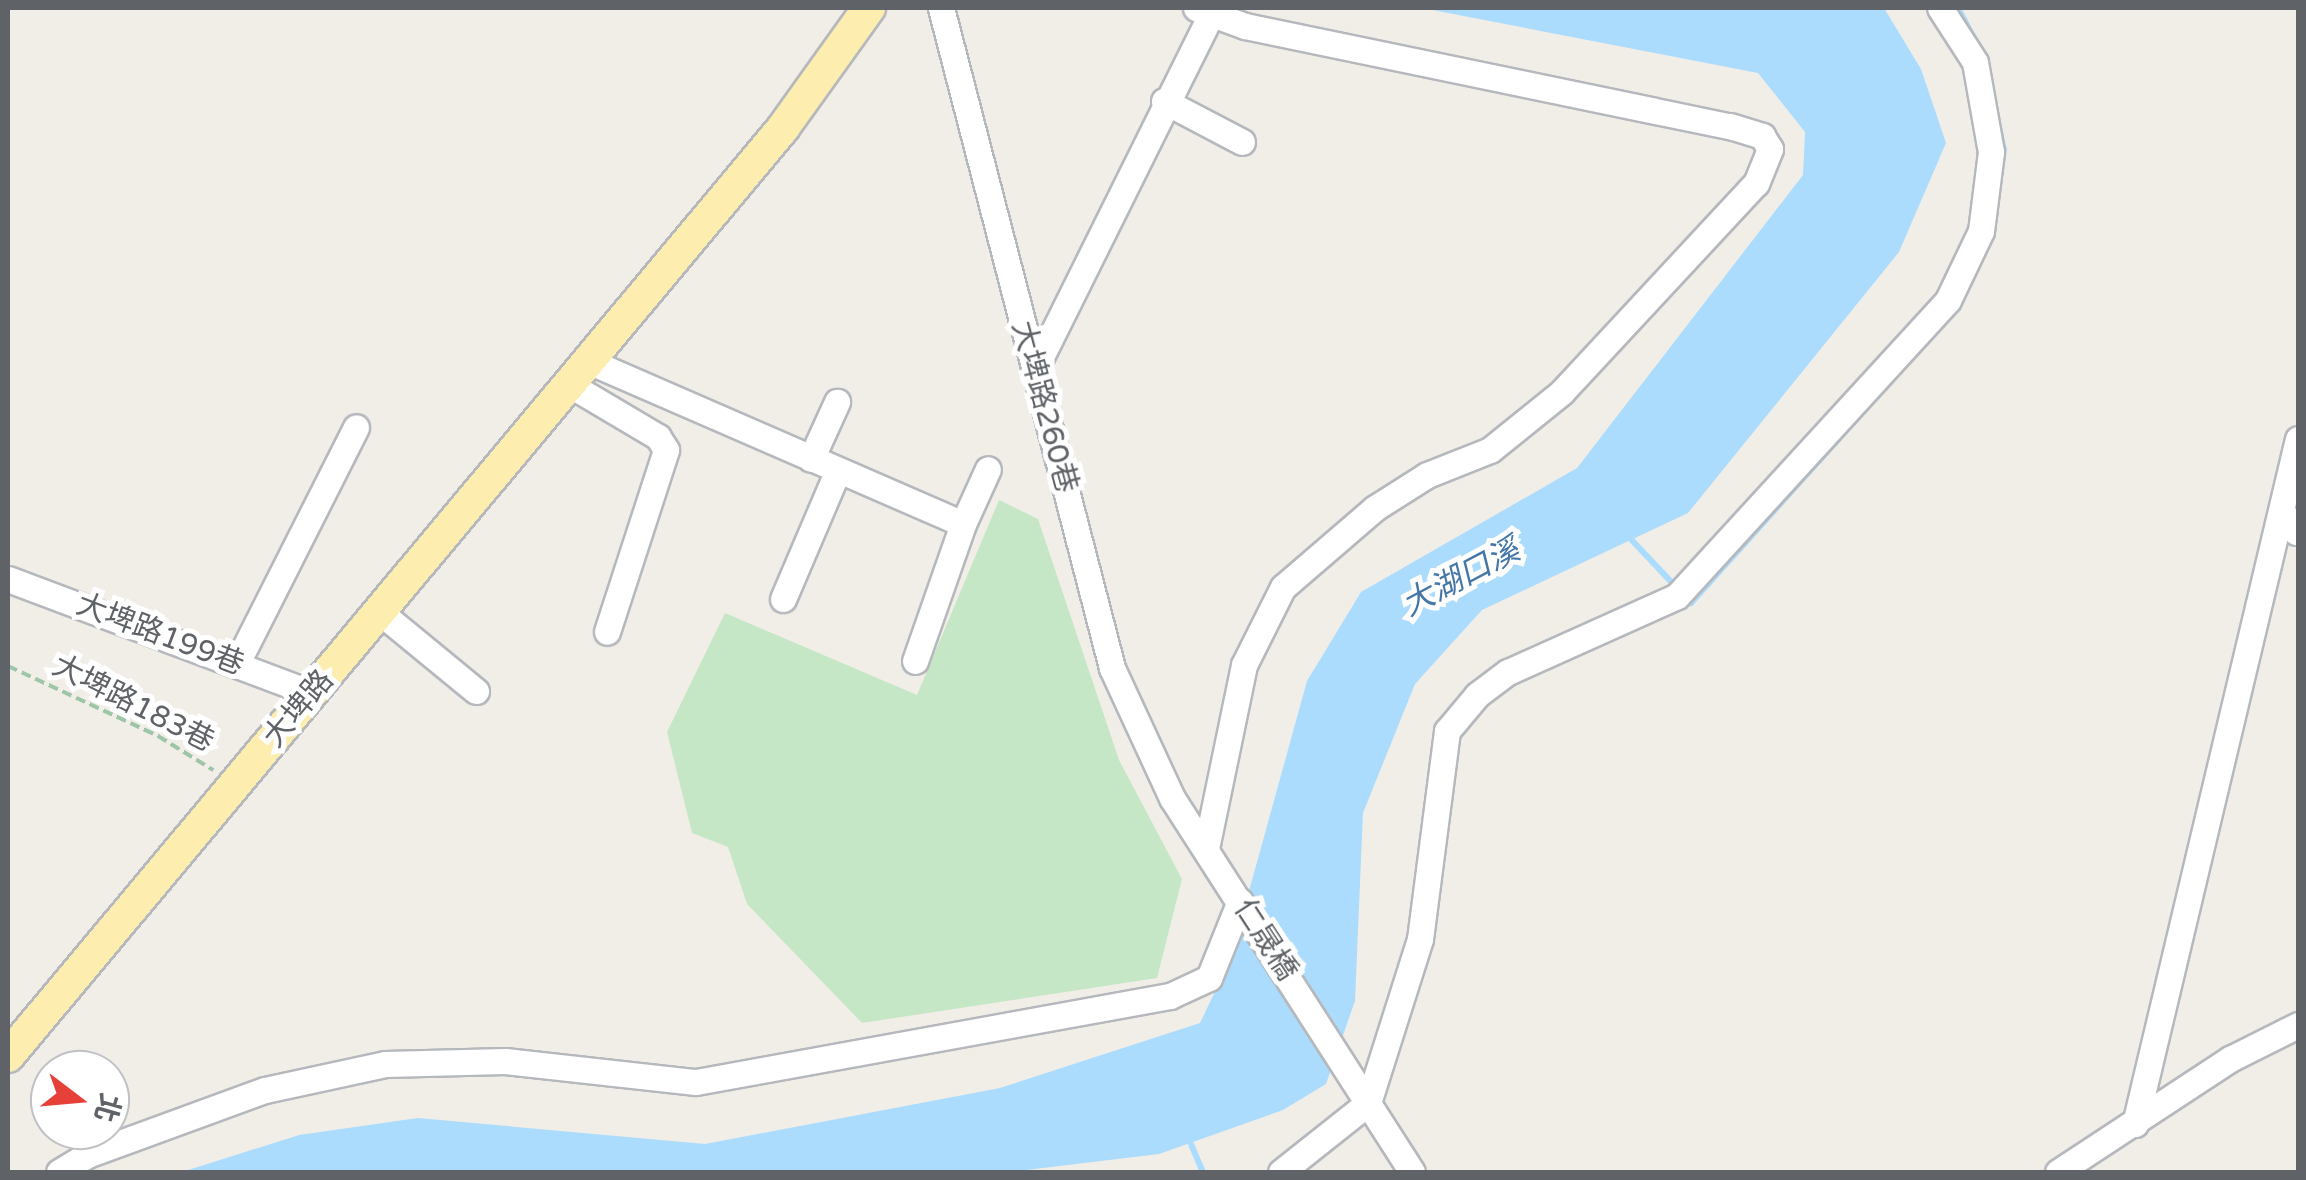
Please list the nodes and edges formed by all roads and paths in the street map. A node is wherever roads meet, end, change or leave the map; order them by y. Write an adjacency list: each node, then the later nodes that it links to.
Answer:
1 (869, 8): 8 (main road, 大埤路)
2 (941, 8): 7 (street, 大埤路260巷)
3 (1940, 8): 32 (street)
4 (1204, 12): 5 (street); 28 (street)
5 (1164, 101): 6 (street); 7 (street)
6 (1242, 142)
7 (1034, 371): 27 (street, 大埤路260巷)
8 (576, 372): 12 (street); 19 (main road, 大埤路); 20 (street)
9 (837, 402): 12 (street)
10 (356, 426): 22 (street)
11 (2298, 440): 15 (street)
12 (811, 458): 14 (street)
13 (988, 469): 16 (street)
14 (838, 470): 16 (street); 18 (street)
15 (2292, 493): 33 (street)
16 (962, 524): 21 (street)
17 (10, 584): 22 (street, 大埤路199巷)
18 (783, 599)
19 (381, 613): 24 (street); 25 (main road, 大埤路)
20 (607, 632)
21 (915, 660)
22 (237, 663): 25 (street, 大埤路199巷)
23 (8, 666): 26 (path, 大埤路183巷)
24 (476, 690)
25 (312, 693): 26 (main road, 大埤路)
26 (236, 784): 31 (main road, 大埤路)
27 (1172, 798): 28 (street, 仁晟橋)
28 (1206, 848): 29 (street, 仁晟橋)
29 (1240, 901): 32 (street, 仁晟橋); 34 (street)
30 (2298, 1025): 33 (street)
31 (8, 1056)
32 (1362, 1093): 35 (street); 36 (street, 仁晟橋)
33 (2134, 1124): 37 (street)
34 (59, 1172)
35 (1282, 1172)
36 (1412, 1172)
37 (2058, 1172)

